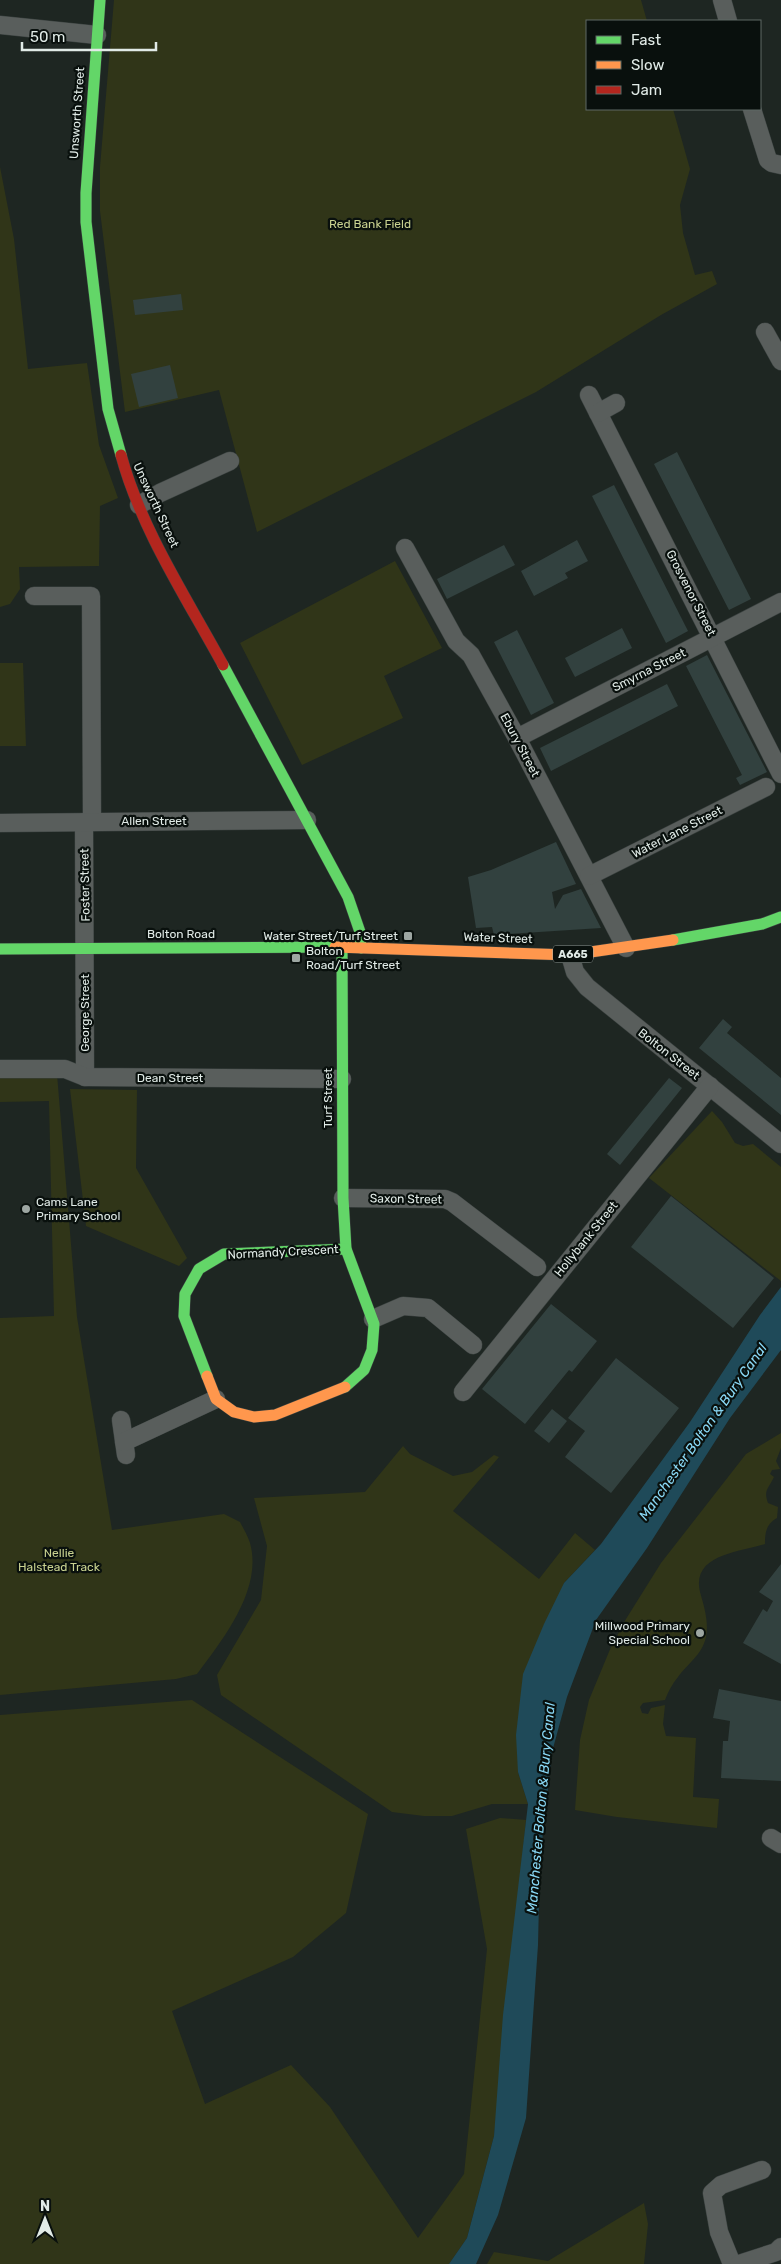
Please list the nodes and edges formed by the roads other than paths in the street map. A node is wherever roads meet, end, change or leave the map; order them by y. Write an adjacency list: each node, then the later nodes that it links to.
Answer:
1 (100, 0): 5 (street, Unsworth Street)
2 (722, 0): 3 (street)
3 (728, 20)
4 (0, 26): 5 (street)
5 (97, 34): 14 (street, Unsworth Street)
6 (752, 110): 7 (street)
7 (780, 165)
8 (765, 332): 9 (street)
9 (780, 356)
10 (589, 395): 12 (street, Grosvenor Street)
11 (616, 403): 12 (street)
12 (598, 413): 18 (street, Grosvenor Street)
13 (230, 461): 14 (street)
14 (139, 505): 23 (street, Unsworth Street)
15 (405, 548): 19 (street, Ebury Street)
16 (34, 596): 24 (street, Foster Street)
17 (781, 602): 18 (street, Smyrna Street)
18 (713, 637): 19 (street, Smyrna Street); 20 (street, Grosvenor Street)
19 (517, 738): 26 (street, Ebury Street)
20 (775, 747): 21 (street, Grosvenor Street)
21 (781, 774)
22 (766, 787): 26 (street, Water Lane Street)
23 (307, 820): 24 (street, Allen Street); 30 (street, Unsworth Street)
24 (88, 822): 25 (street, Allen Street); 29 (street, Foster Street)
25 (0, 823)
26 (589, 876): 31 (street, Ebury Street)
27 (781, 917): 31 (street, Water Street / A665)
28 (342, 947): 29 (street, Bolton Road / A665); 30 (street, Bolton Road / A665); 36 (street, Turf Street)
29 (86, 948): 32 (street, Bolton Road / A665); 35 (street, George Street)
30 (361, 948): 33 (street, Water Street / A665)
31 (626, 948): 33 (street, Water Street / A665)
32 (0, 949)
33 (570, 955): 37 (street, Bolton Street)
34 (0, 1070): 35 (street, Dean Street)
35 (85, 1077): 36 (street, Dean Street)
36 (342, 1079): 39 (street, Turf Street)
37 (710, 1086): 38 (street, Bolton Street); 44 (street, Hollybank Street)
38 (781, 1144)
39 (342, 1198): 40 (street, Turf Street); 41 (street, Saxon Street)
40 (346, 1249): 42 (street, Normandy Crescent); 45 (street, Normandy Crescent)
41 (537, 1267)
42 (373, 1319): 43 (street); 45 (street, Normandy Crescent)
43 (473, 1345)
44 (463, 1392)
45 (216, 1399): 46 (street)
46 (120, 1420)
47 (762, 2170): 49 (street)
48 (781, 2247): 50 (street)
49 (732, 2264)
50 (739, 2264)

